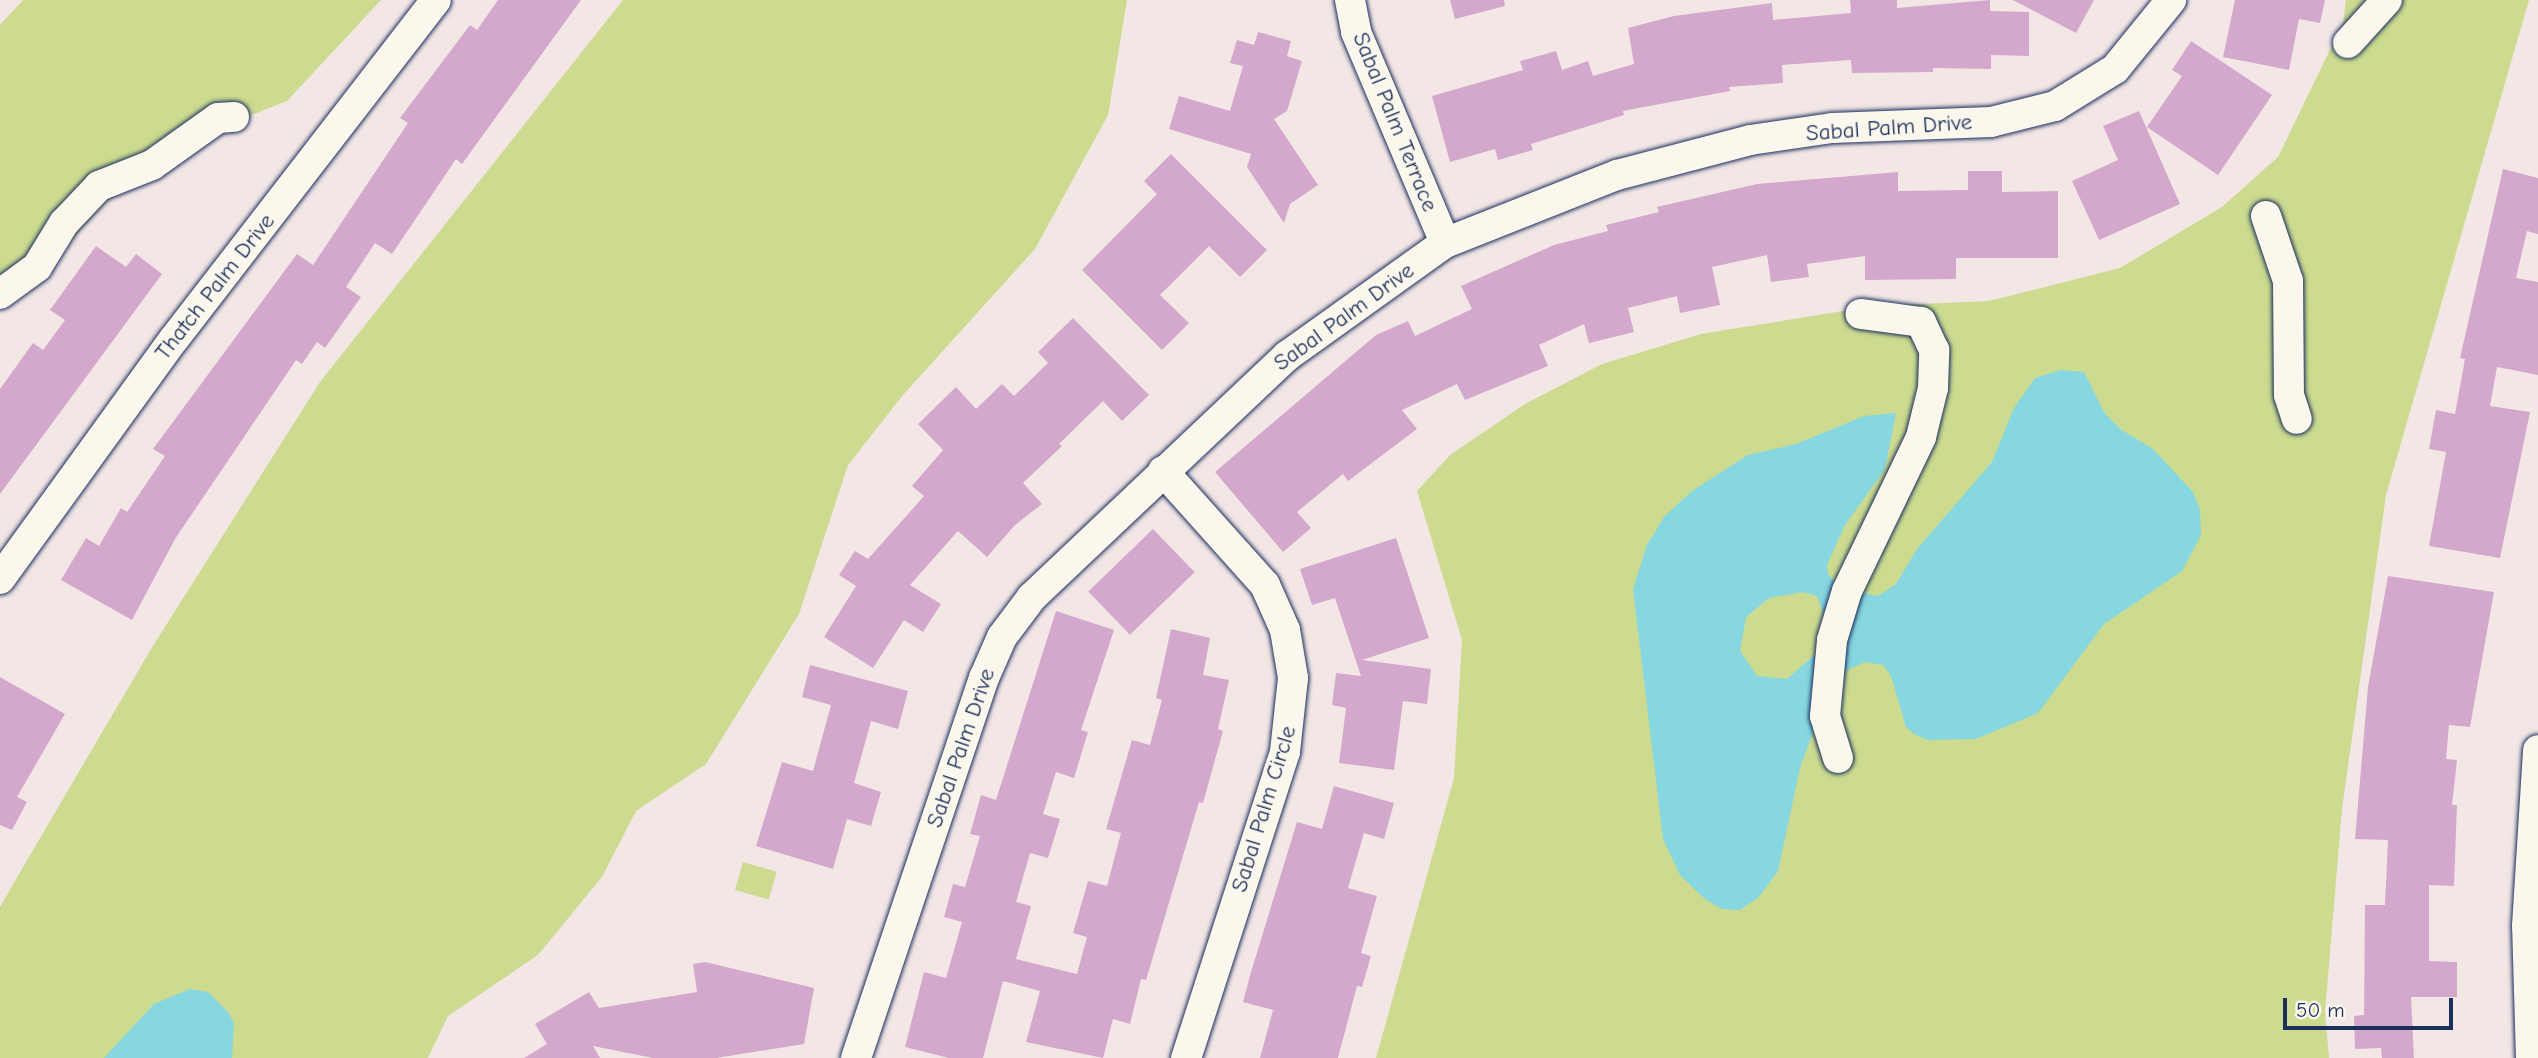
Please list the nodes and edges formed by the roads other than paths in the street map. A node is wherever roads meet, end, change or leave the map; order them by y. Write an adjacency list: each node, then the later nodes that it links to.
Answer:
1 (436, 0): 13 (street, Thatch Palm Drive)
2 (1350, 0): 8 (street, Sabal Palm Terrace)
3 (2171, 0): 8 (street, Sabal Palm Drive)
4 (2387, 0): 5 (street)
5 (2348, 43)
6 (234, 117): 9 (street)
7 (2266, 216): 11 (street)
8 (1445, 243): 12 (street, Sabal Palm Drive)
9 (0, 294)
10 (1861, 314): 15 (street)
11 (2297, 419)
12 (1163, 471): 16 (street, Sabal Palm Drive); 17 (street, Sabal Palm Circle)
13 (0, 579)
14 (2538, 750): 18 (street)
15 (1838, 758)
16 (856, 1058)
17 (1186, 1058)
18 (2531, 1058)

